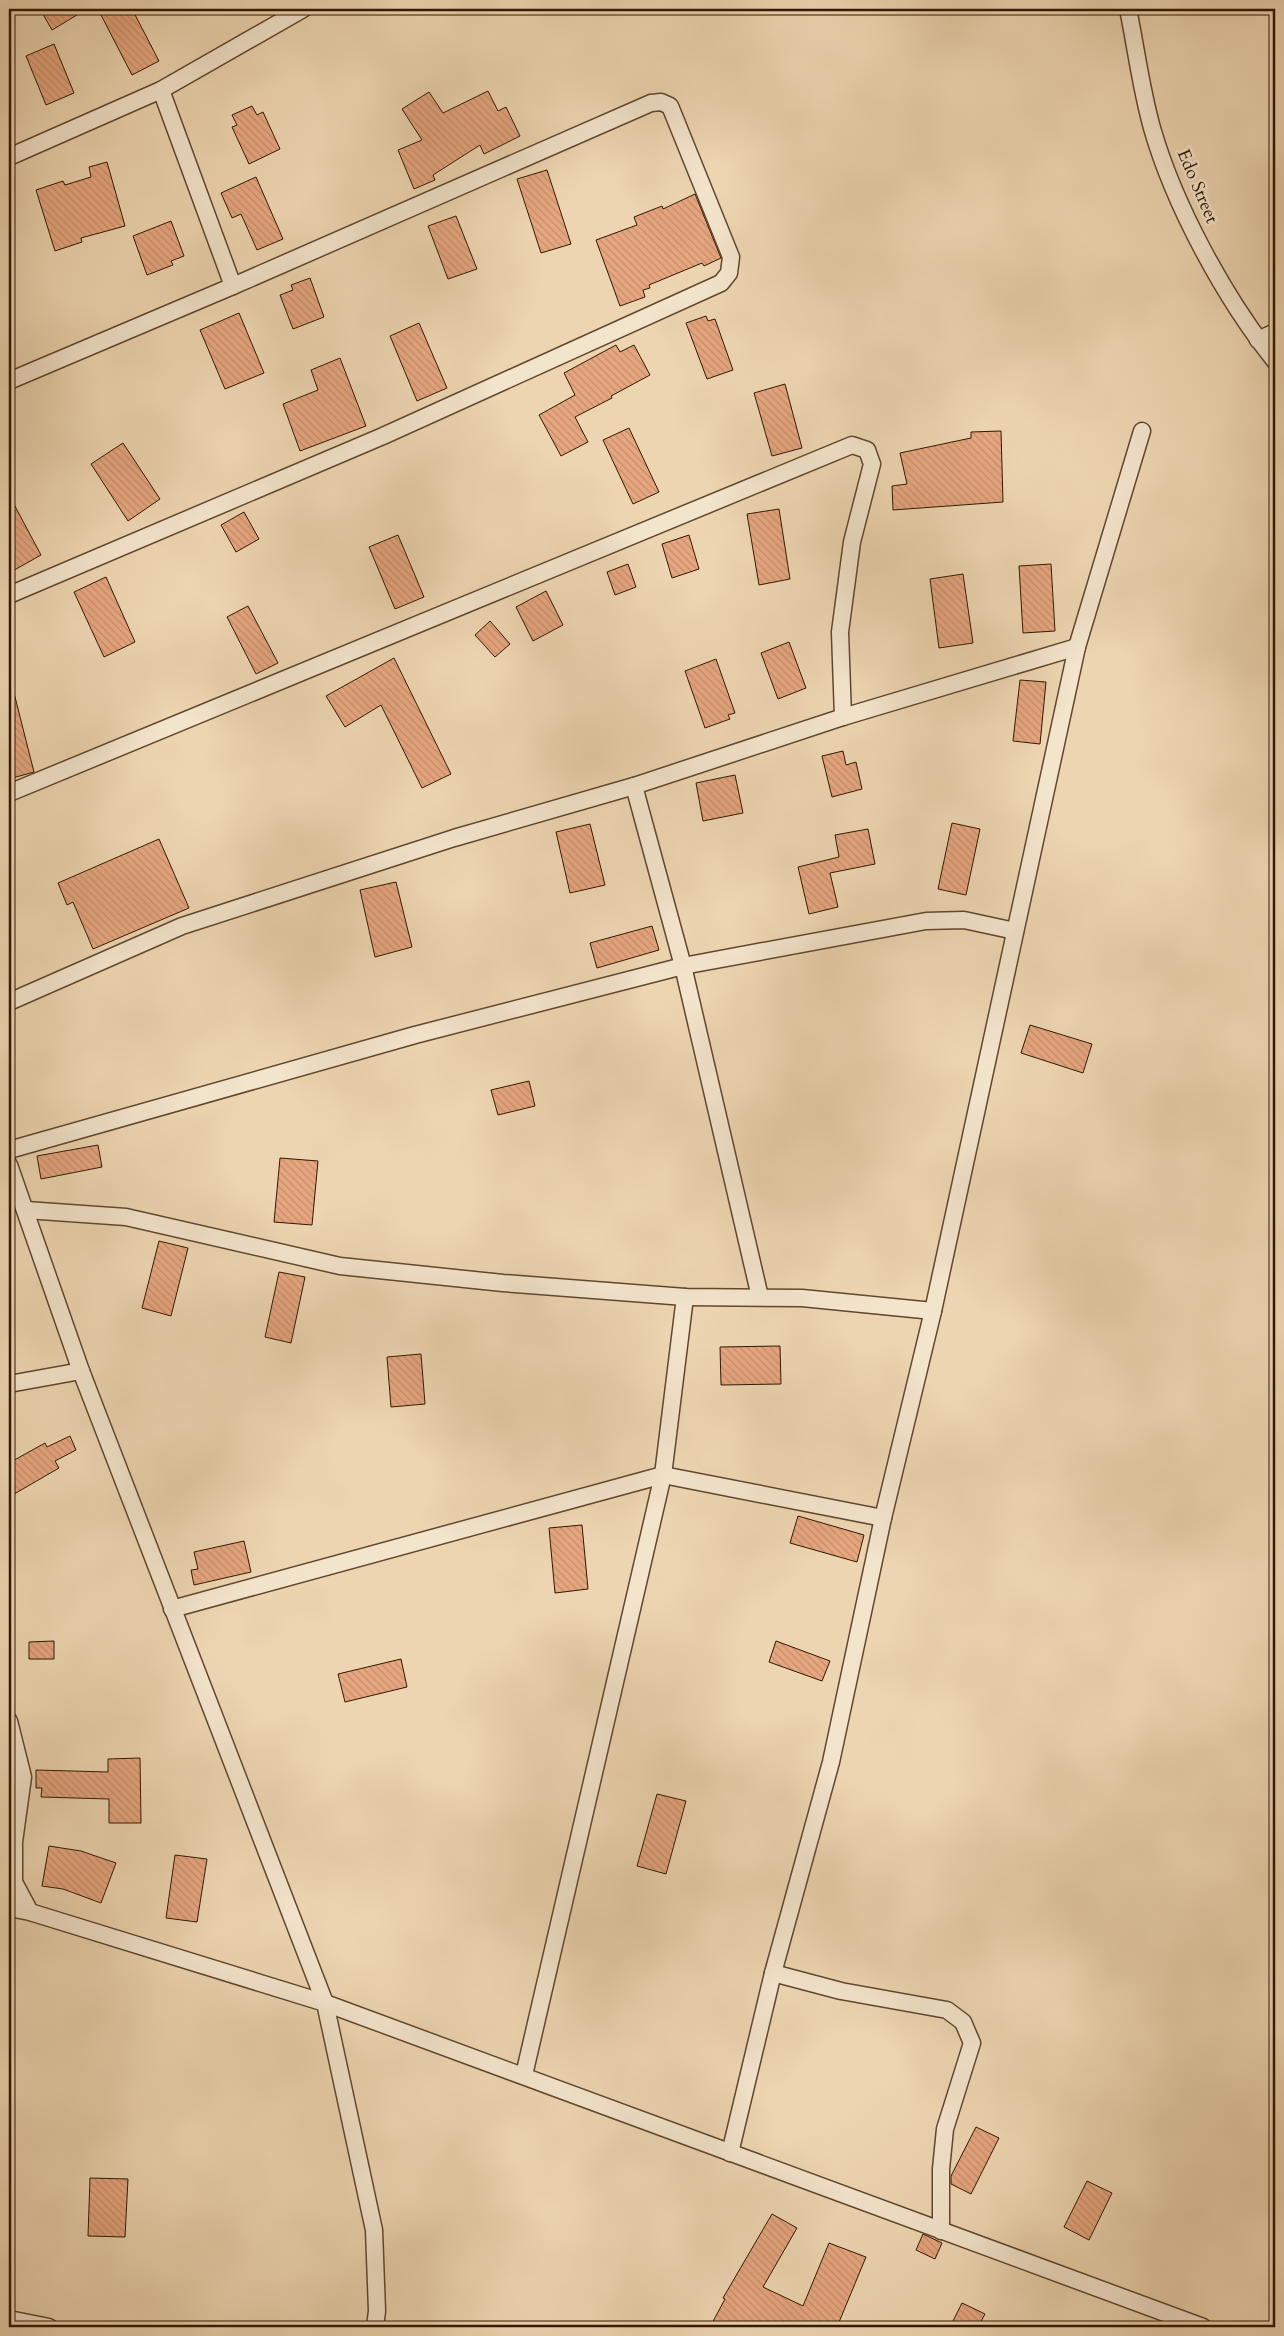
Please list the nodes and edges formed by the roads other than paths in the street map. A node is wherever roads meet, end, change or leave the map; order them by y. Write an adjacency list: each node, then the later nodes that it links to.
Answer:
1 (303, 9): 3 (street)
2 (1128, 9): 7 (street, Edo Street)
3 (162, 90): 4 (street); 5 (street)
4 (9, 157)
5 (233, 286): 9 (street); 11 (street)
6 (1275, 332): 7 (street)
7 (1258, 340): 8 (street, Edo Street)
8 (1275, 361)
9 (9, 381)
10 (1142, 431): 12 (street)
11 (9, 595)
12 (1077, 646): 13 (street); 16 (street)
13 (843, 717): 14 (street); 15 (street)
14 (634, 786): 17 (street); 18 (street)
15 (9, 793)
16 (1015, 931): 17 (street); 25 (street)
17 (683, 966): 19 (street); 24 (street)
18 (9, 1002)
19 (9, 1150)
20 (9, 1165): 21 (street)
21 (14, 1193): 22 (street)
22 (26, 1210): 23 (street); 26 (street)
23 (685, 1297): 24 (street); 28 (street)
24 (760, 1298): 25 (street)
25 (933, 1311): 29 (street)
26 (81, 1372): 27 (street); 30 (street)
27 (9, 1384)
28 (663, 1475): 29 (street); 30 (street); 36 (street)
29 (883, 1518): 34 (street)
30 (172, 1609): 35 (street)
31 (9, 1721): 33 (street)
32 (9, 1908): 33 (street)
33 (30, 1912): 35 (street)
34 (773, 1973): 37 (street); 38 (street)
35 (325, 2003): 36 (street); 42 (street)
36 (524, 2075): 37 (street)
37 (730, 2153): 38 (street)
38 (941, 2231): 40 (street)
39 (16, 2323): 41 (street)
40 (1184, 2324): 43 (street)
41 (49, 2327)
42 (375, 2327)
43 (1203, 2327)

